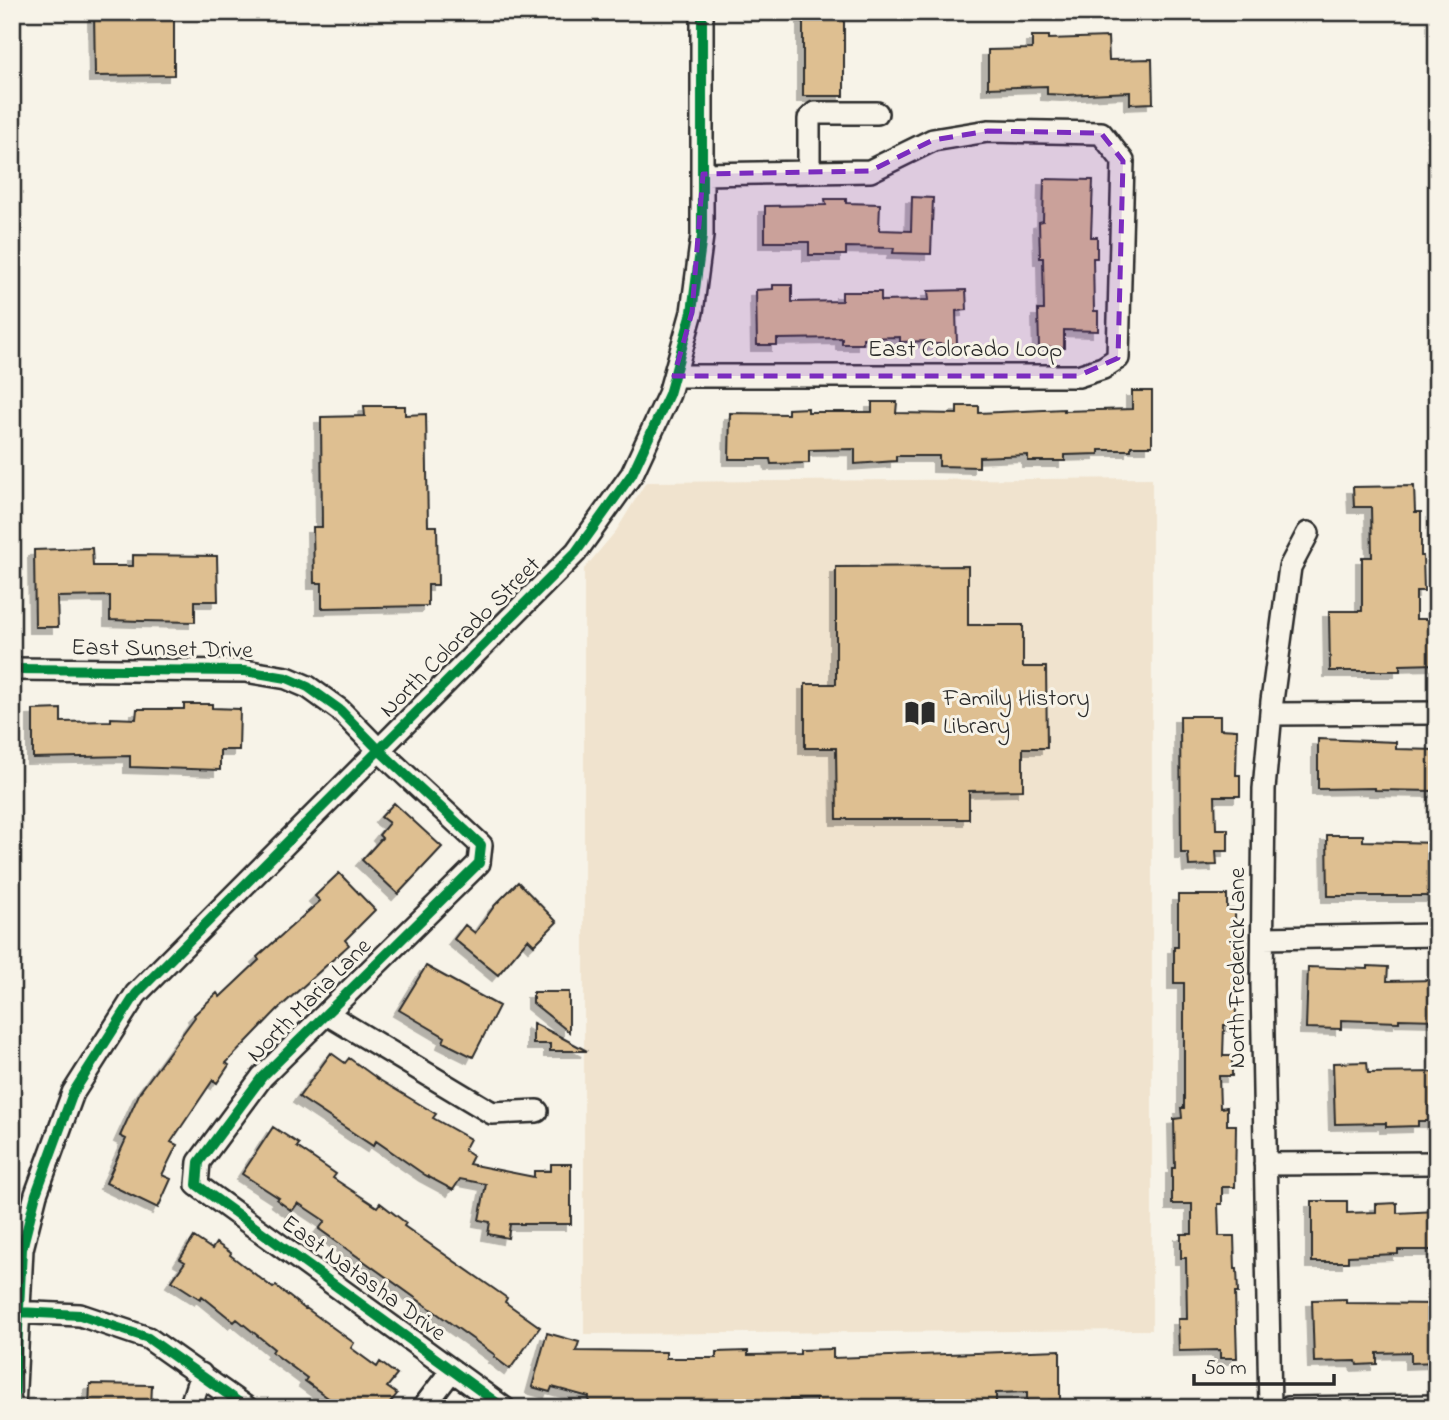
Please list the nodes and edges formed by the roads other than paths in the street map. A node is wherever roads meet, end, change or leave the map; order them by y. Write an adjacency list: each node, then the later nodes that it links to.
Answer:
1 (702, 12): 4 (street, North Colorado Street)
2 (877, 113): 3 (street)
3 (809, 172): 4 (street, East Colorado Loop); 5 (street, East Colorado Loop)
4 (704, 174): 5 (street, North Colorado Street)
5 (674, 376): 10 (street, North Colorado Street)
6 (1308, 533): 9 (street, North Frederick Lane)
7 (12, 669): 10 (street, East Sunset Drive)
8 (1437, 713): 9 (street)
9 (1271, 714): 13 (street, North Frederick Lane)
10 (380, 751): 11 (street, East Sunset Drive); 19 (street, North Colorado Street)
11 (479, 863): 14 (street, North Maria Lane)
12 (1437, 935): 13 (street)
13 (1263, 938): 17 (street, North Frederick Lane)
14 (327, 1014): 15 (street); 18 (street, North Maria Lane)
15 (537, 1111)
16 (1437, 1163): 17 (street)
17 (1265, 1164): 28 (street, North Frederick Lane)
18 (197, 1185): 20 (street, East Natasha Drive)
19 (15, 1312): 21 (street); 23 (street, North Colorado Street)
20 (452, 1370): 26 (street); 27 (street, East Natasha Drive)
21 (201, 1374): 24 (street); 25 (street)
22 (1437, 1406): 29 (street)
23 (14, 1408)
24 (190, 1408)
25 (247, 1408)
26 (423, 1408)
27 (504, 1408)
28 (1270, 1408)
29 (1289, 1408)

